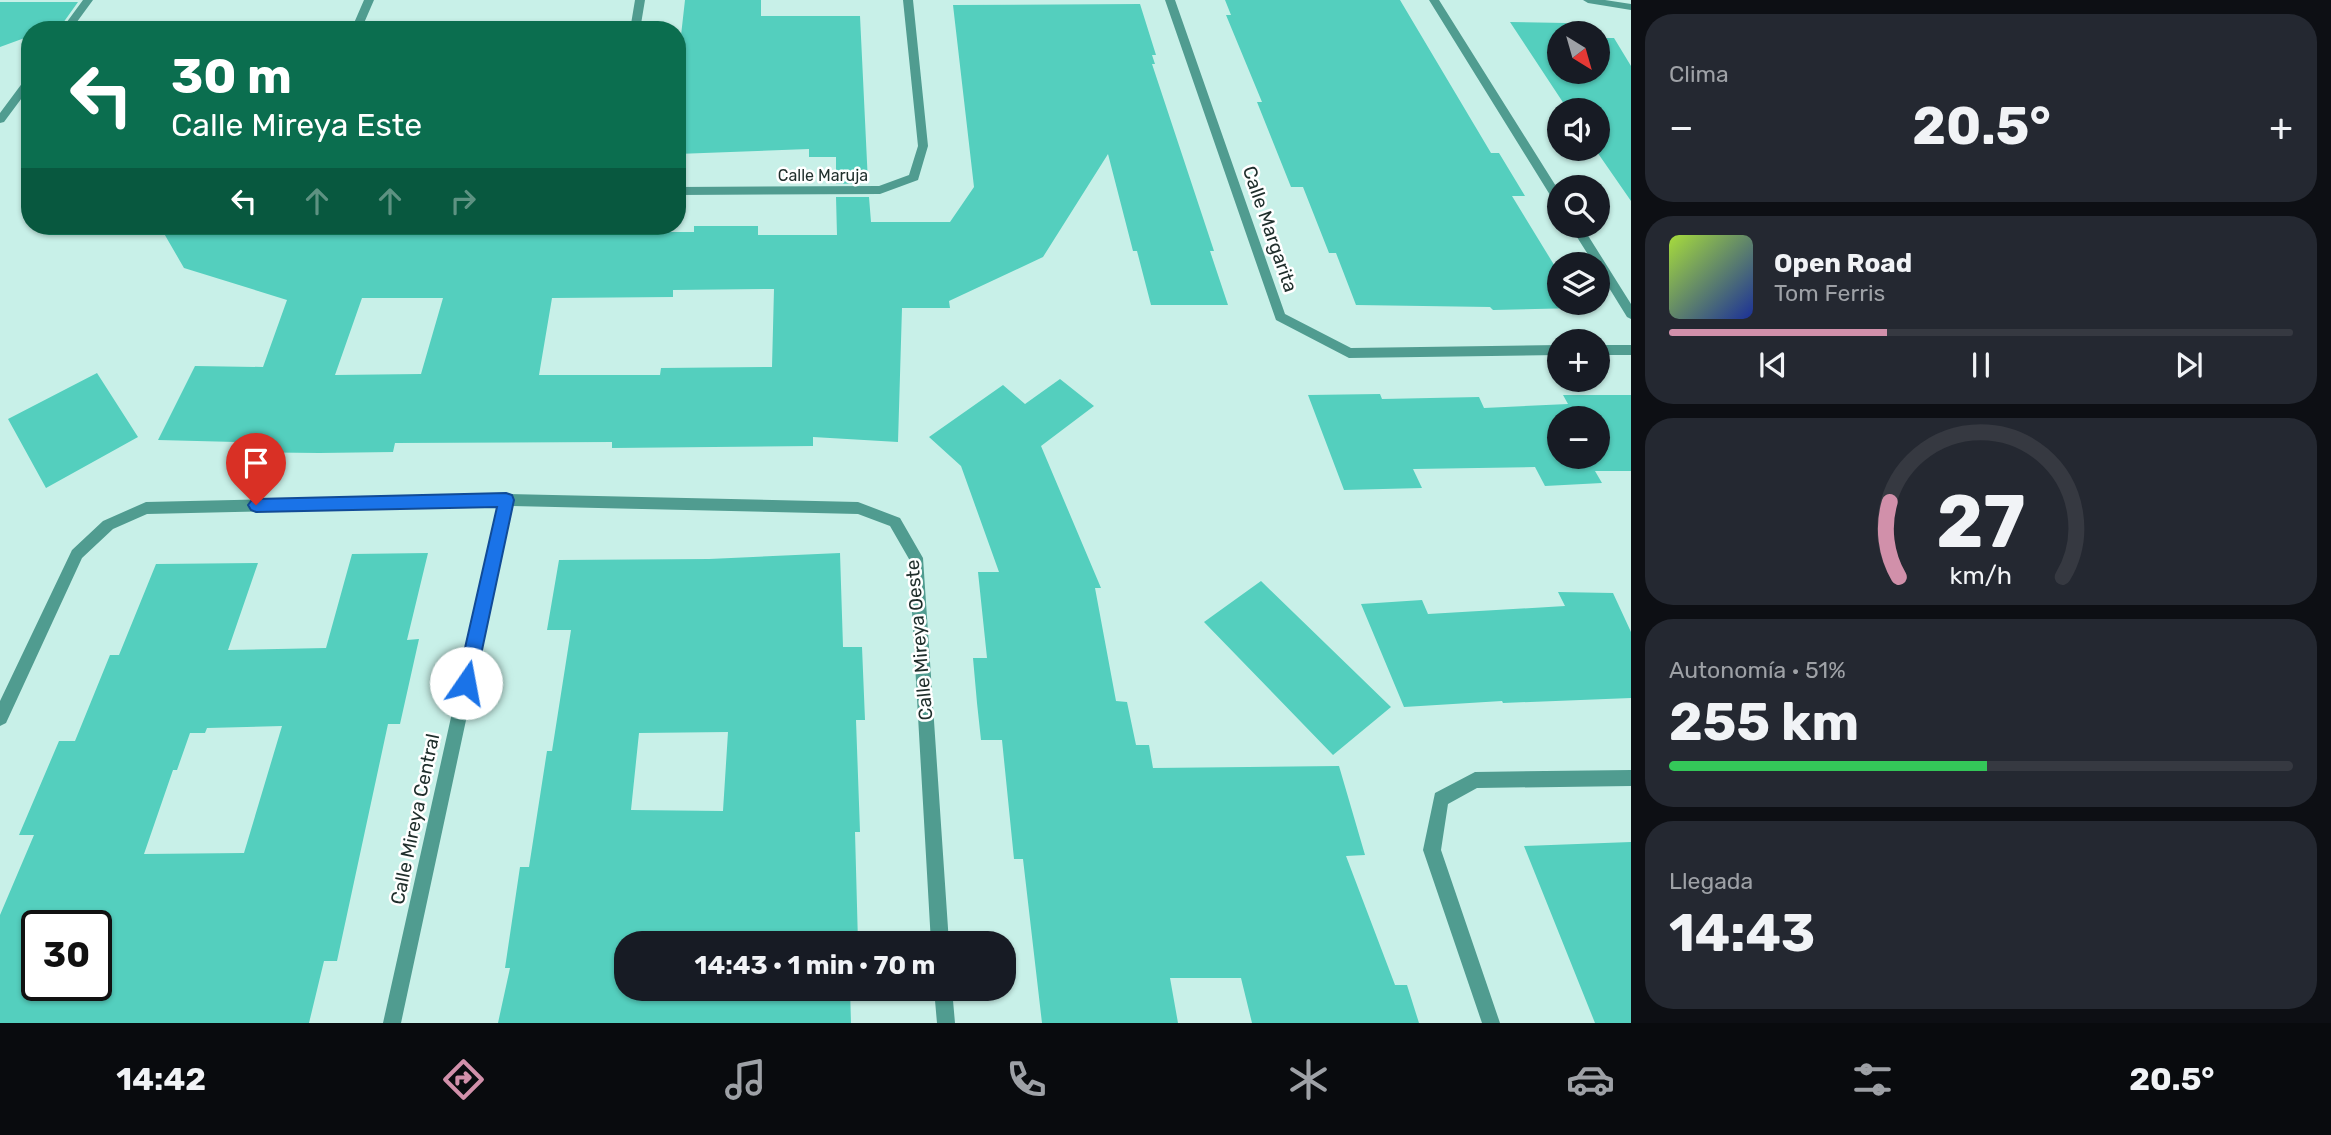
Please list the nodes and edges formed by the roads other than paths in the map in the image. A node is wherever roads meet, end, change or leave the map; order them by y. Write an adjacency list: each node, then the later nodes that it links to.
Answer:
1 (88, 0): 9 (street)
2 (369, 0): 10 (street)
3 (640, 0): 11 (street)
4 (908, 0): 15 (street, Calle Maruja)
5 (1170, 0): 20 (street, Calle Margarita)
6 (1434, 0): 14 (street)
7 (1588, 0): 8 (street)
8 (1631, 7)
9 (73, 21)
10 (359, 21)
11 (636, 21)
12 (21, 92): 13 (street)
13 (0, 120)
14 (1547, 181)
15 (686, 191)
16 (1584, 238): 17 (street)
17 (1631, 314)
18 (1610, 350): 19 (street)
19 (1631, 350)
20 (1547, 351)
21 (506, 500): 22 (street, Calle Mireya Oeste); 24 (street, Calle Mireya Oeste); 26 (street, Calle Mireya Central)
22 (0, 718)
23 (1631, 778): 28 (street)
24 (939, 931)
25 (944, 1001): 27 (street)
26 (392, 1023)
27 (946, 1023)
28 (1492, 1023)

